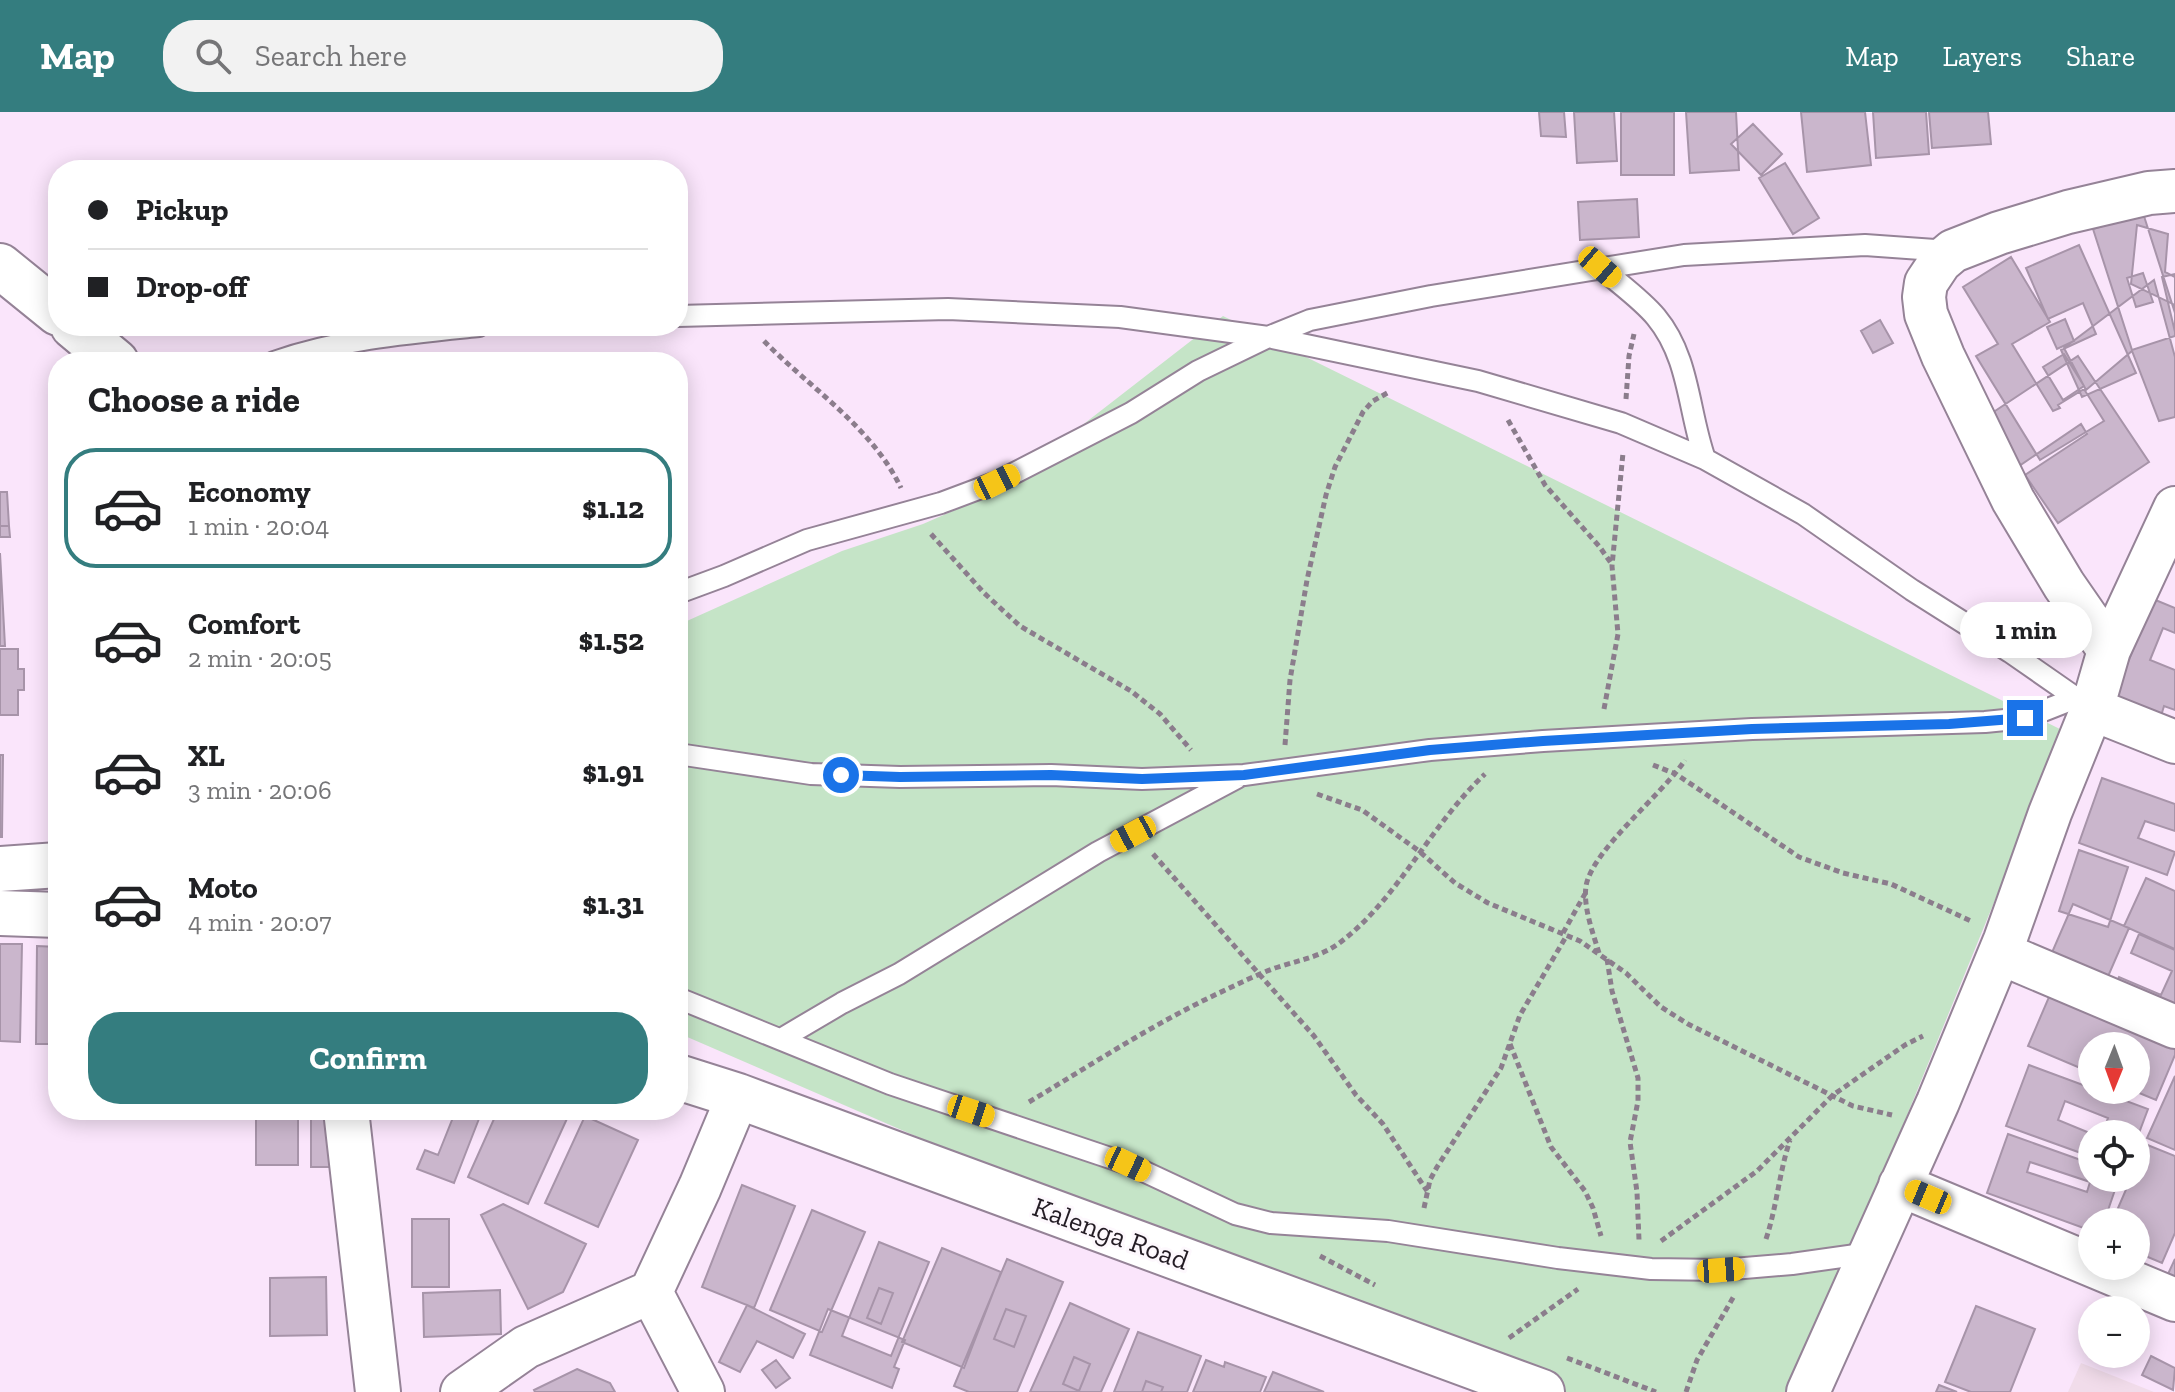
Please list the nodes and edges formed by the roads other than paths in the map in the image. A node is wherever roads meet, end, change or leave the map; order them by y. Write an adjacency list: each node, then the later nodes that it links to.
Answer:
1 (2175, 191): 2 (street)
2 (1953, 251): 4 (lane); 15 (street)
3 (0, 266): 5 (main road)
4 (1600, 267): 9 (lane); 12 (lane)
5 (48, 305)
6 (688, 316): 9 (lane)
7 (85, 336): 10 (main road)
8 (387, 336): 11 (lane)
9 (1268, 337): 12 (lane); 14 (lane)
10 (104, 352)
11 (303, 352)
12 (1705, 459): 16 (lane)
13 (2175, 508): 15 (street)
14 (688, 589)
15 (2109, 650): 16 (street)
16 (2084, 703): 17 (street); 19 (lane); 24 (street)
17 (2175, 742)
18 (688, 756): 19 (lane)
19 (1244, 775): 27 (lane)
20 (48, 866): 21 (main road)
21 (0, 869)
22 (0, 913): 23 (main road)
23 (48, 915)
24 (2003, 947): 26 (street); 31 (street)
25 (688, 1002): 27 (lane)
26 (2175, 1027)
27 (781, 1039): 32 (lane)
28 (688, 1080): 29 (main road, Kalenga Road)
29 (738, 1096): 33 (street); 38 (main road, Kalenga Road)
30 (347, 1120): 35 (main road)
31 (1900, 1185): 32 (street); 34 (street)
32 (1870, 1253): 39 (street)
33 (651, 1292): 36 (street); 37 (street)
34 (2175, 1300)
35 (378, 1392)
36 (462, 1392)
37 (703, 1392)
38 (1542, 1392)
39 (1808, 1392)

